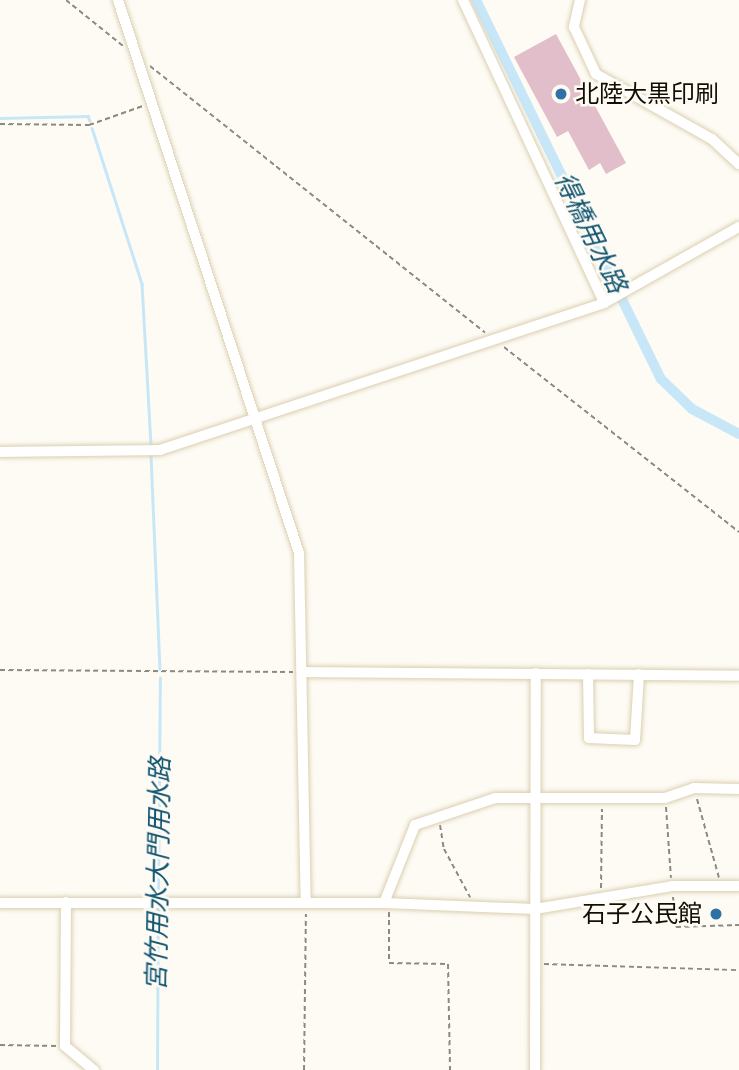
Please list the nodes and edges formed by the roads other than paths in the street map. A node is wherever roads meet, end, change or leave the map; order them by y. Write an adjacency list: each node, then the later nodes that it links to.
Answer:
1 (118, 0): 7 (street)
2 (463, 0): 6 (street)
3 (580, 0): 4 (street)
4 (739, 164)
5 (739, 227): 6 (street)
6 (614, 299): 7 (street)
7 (255, 415): 8 (street); 9 (street)
8 (0, 452)
9 (302, 672): 10 (street); 19 (street)
10 (536, 673): 11 (street); 15 (street)
11 (588, 674): 12 (street); 12 (street)
12 (639, 674): 13 (street)
13 (739, 676)
14 (739, 789): 15 (street)
15 (537, 797): 20 (street); 21 (street)
16 (739, 886): 21 (street)
17 (66, 902): 18 (street); 19 (street); 22 (street)
18 (0, 903)
19 (306, 903): 20 (street)
20 (387, 903): 21 (street)
21 (534, 909): 23 (street)
22 (94, 1070)
23 (536, 1070)

